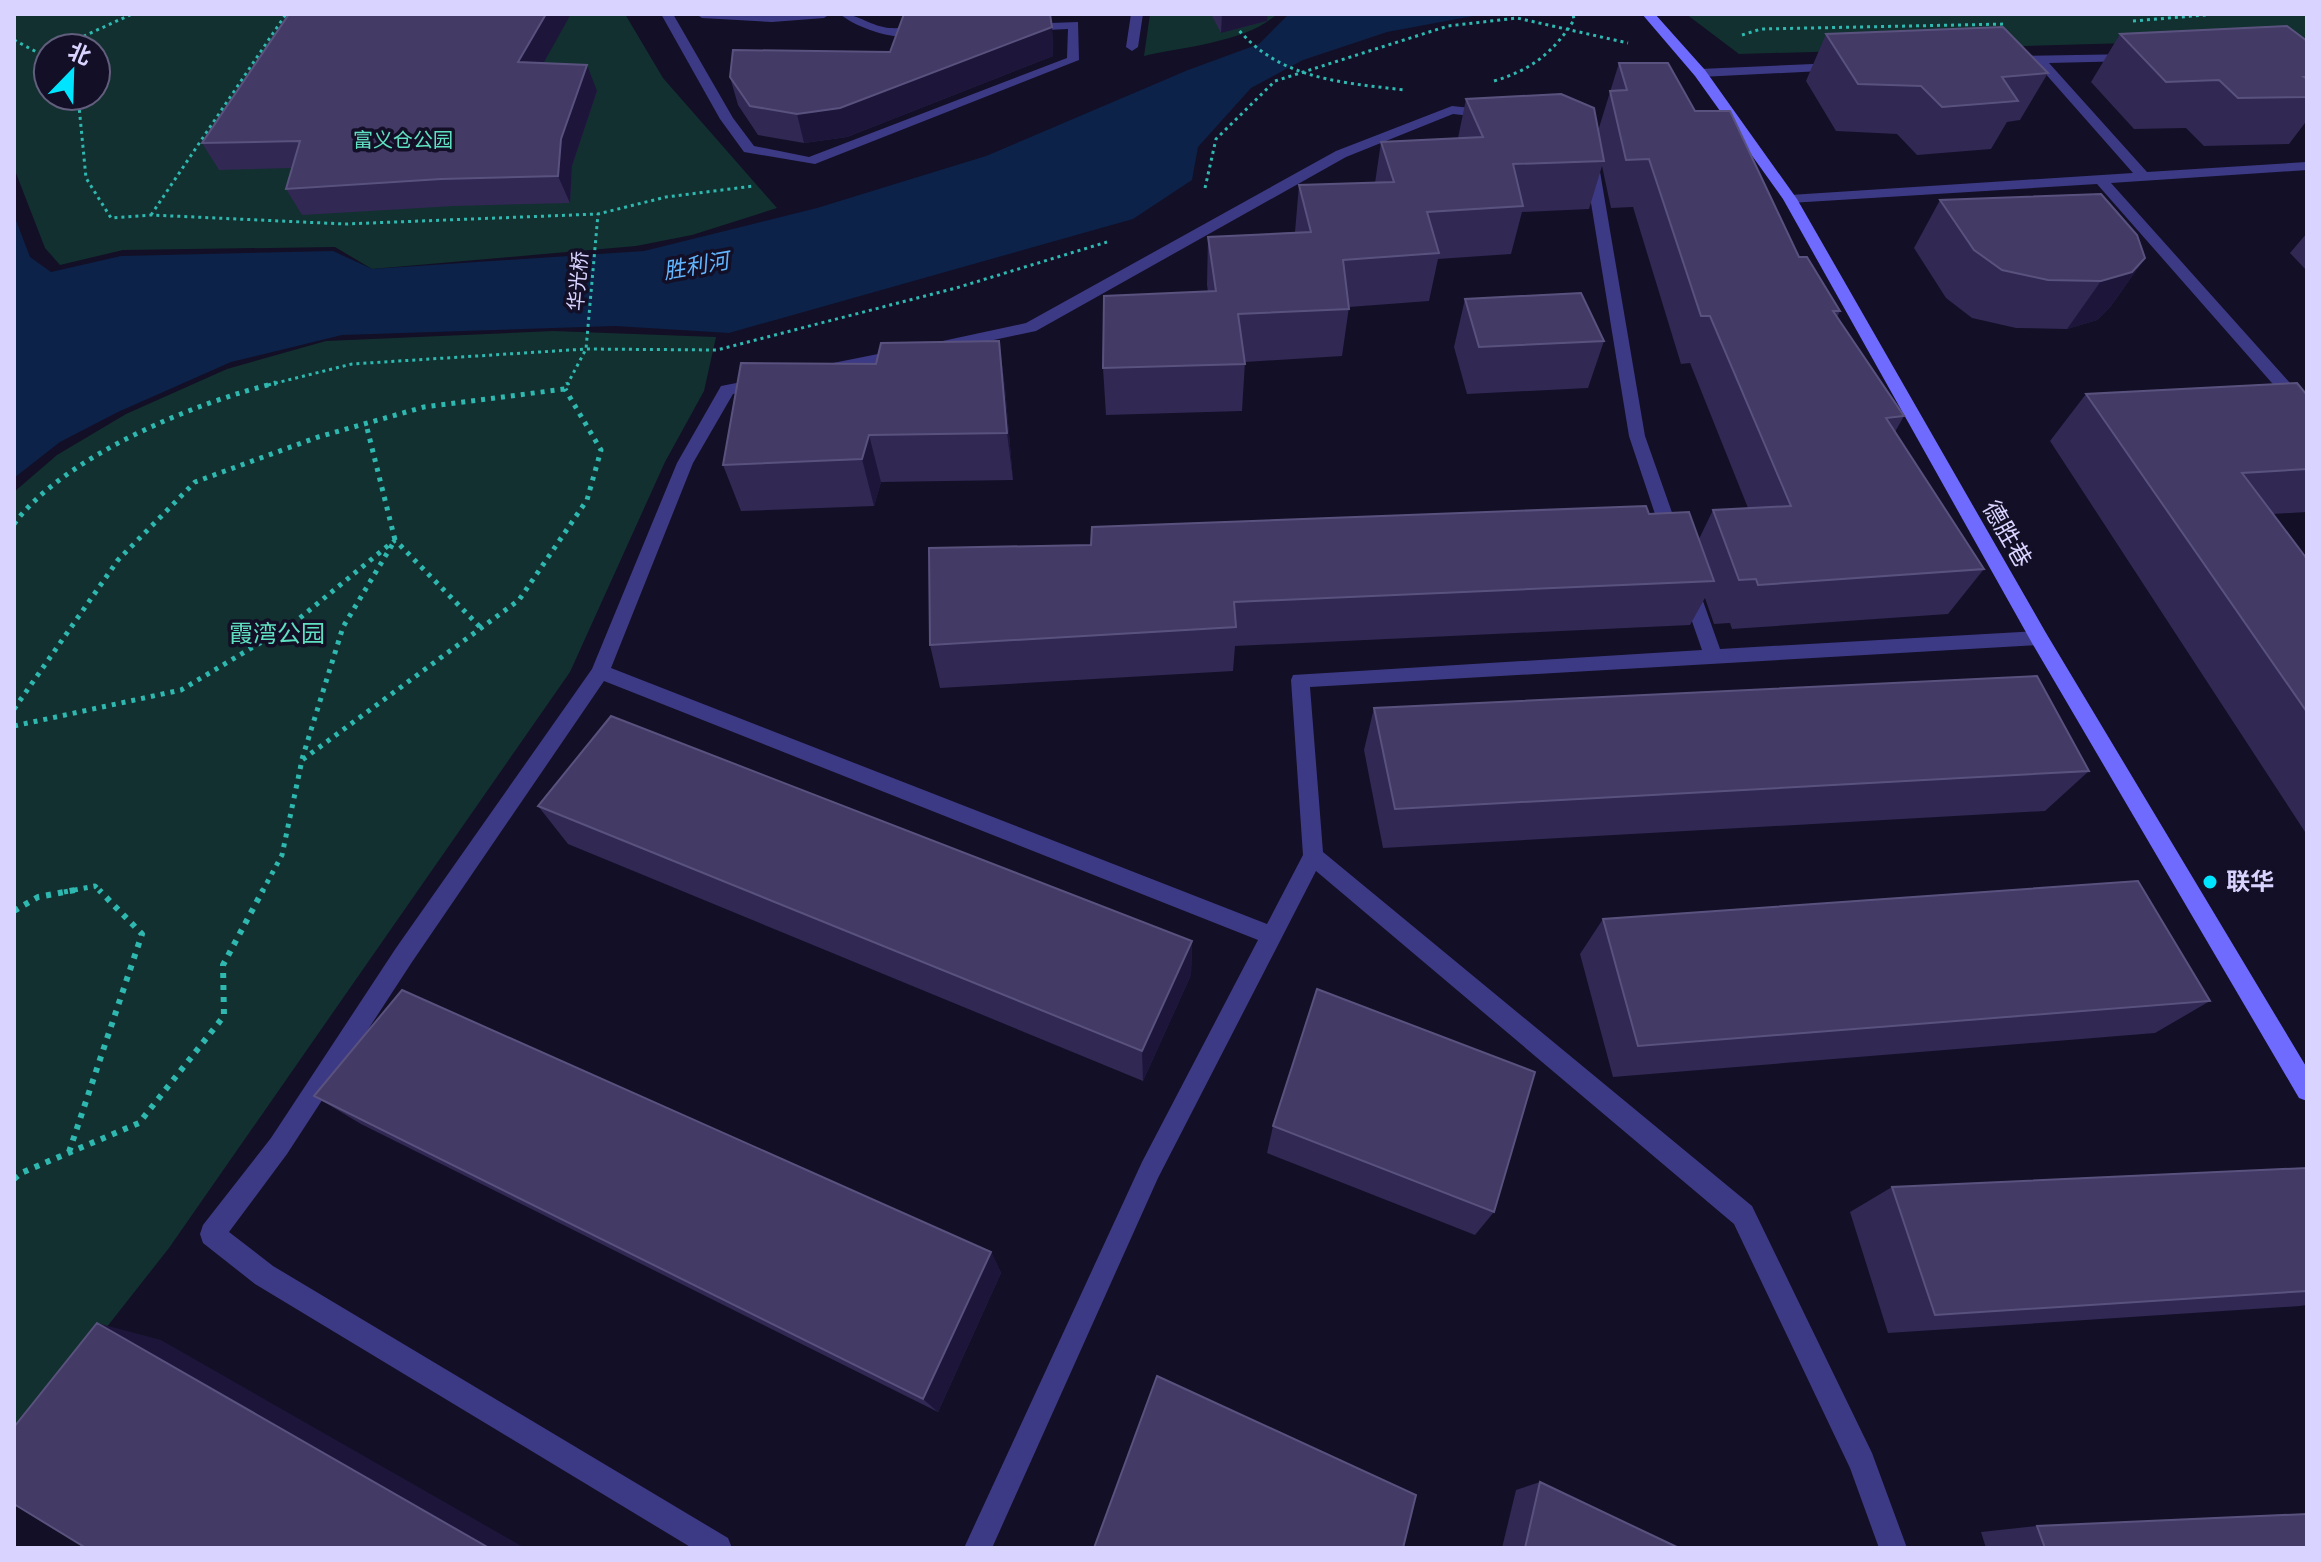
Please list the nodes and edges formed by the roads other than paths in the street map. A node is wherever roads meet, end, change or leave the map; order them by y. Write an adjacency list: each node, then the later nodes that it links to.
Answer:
1 (667, 14): 7 (lane)
2 (702, 14): 3 (lane)
3 (824, 14)
4 (846, 14): 8 (lane)
5 (1137, 14): 9 (lane)
6 (1648, 14): 14 (street, 德胜巷)
7 (1010, 28)
8 (931, 31)
9 (1132, 47)
10 (2149, 57): 11 (lane)
11 (2039, 59): 12 (lane); 18 (lane)
12 (1996, 60)
13 (1857, 66): 14 (lane)
14 (1700, 73): 20 (street, 德胜巷)
15 (1513, 117): 21 (lane)
16 (1583, 145): 25 (lane)
17 (2307, 166): 18 (lane)
18 (2145, 178): 19 (lane)
19 (2102, 181): 20 (lane); 23 (lane)
20 (1790, 199): 24 (street, 德胜巷)
21 (818, 371)
22 (772, 381): 26 (lane)
23 (2307, 412)
24 (2039, 638): 25 (lane); 29 (street, 德胜巷)
25 (1713, 655): 27 (lane)
26 (600, 672): 28 (lane); 30 (lane)
27 (1313, 856): 28 (lane); 32 (lane)
28 (1272, 936): 31 (lane)
29 (2307, 1090)
30 (718, 1548)
31 (978, 1548)
32 (1893, 1548)

